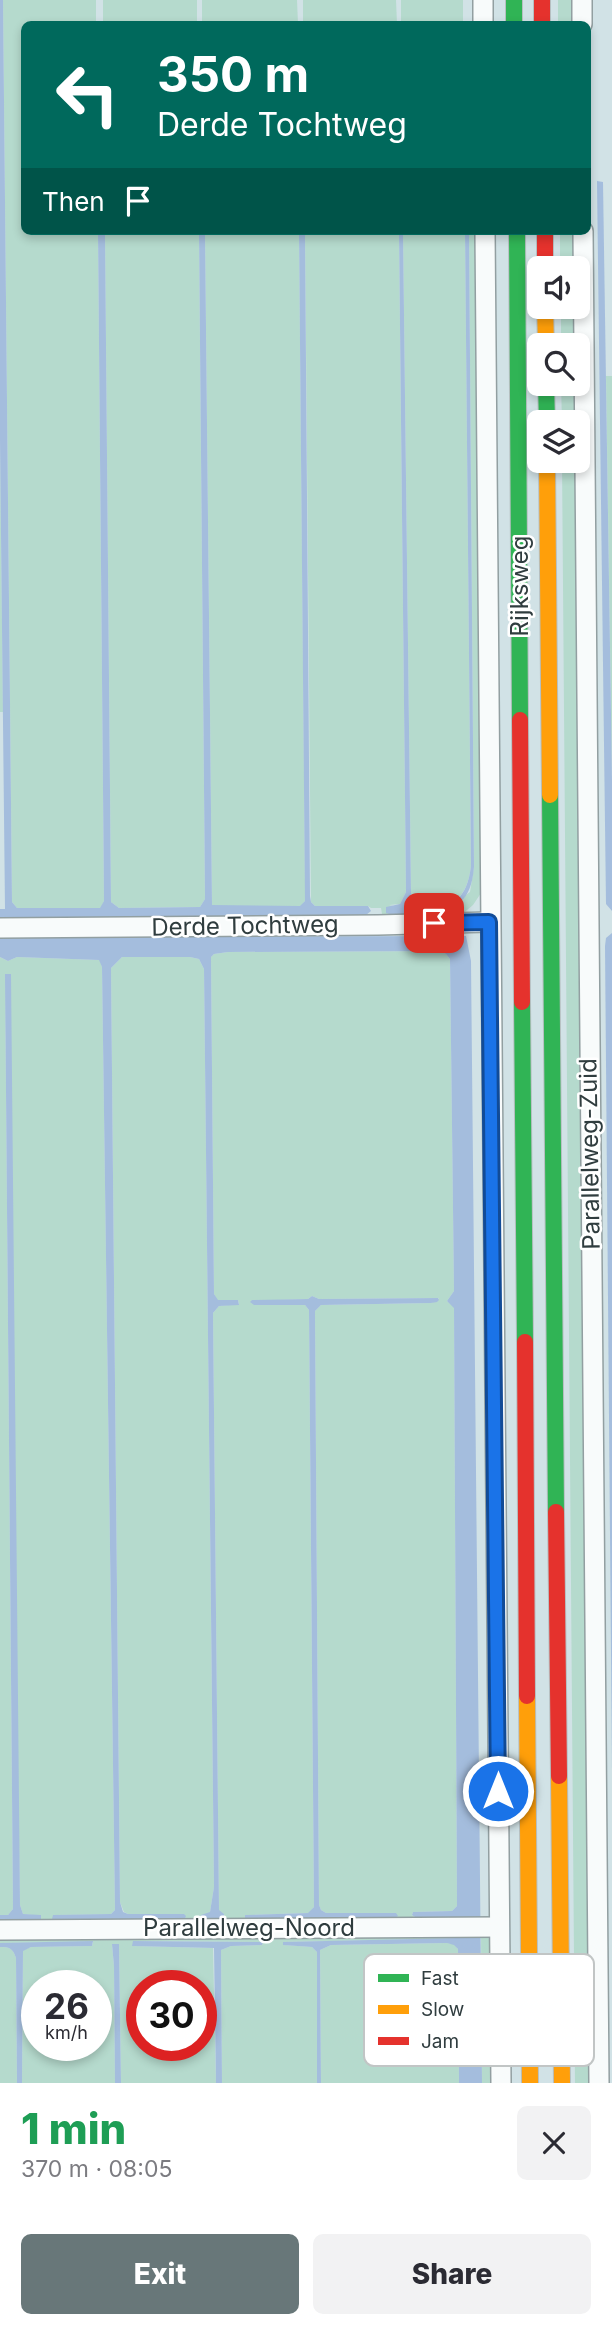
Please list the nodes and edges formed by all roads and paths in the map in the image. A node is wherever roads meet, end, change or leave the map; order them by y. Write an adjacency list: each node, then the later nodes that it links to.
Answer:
1 (483, 0): 5 (street)
2 (514, 0): 6 (highway)
3 (542, 0): 7 (highway)
4 (582, 0): 8 (street)
5 (483, 21)
6 (514, 21)
7 (542, 21)
8 (582, 21)
9 (485, 235): 15 (street, Rijksweg)
10 (517, 235): 20 (highway, Rijksweg)
11 (545, 235): 13 (highway)
12 (583, 235): 22 (street, Parallelweg-Zuid)
13 (545, 256)
14 (547, 473): 21 (highway, Rijksweg)
15 (489, 922): 16 (street, Derde Tochtweg); 17 (street)
16 (0, 928)
17 (494, 1927): 18 (street, Parallelweg-Noord); 19 (street)
18 (0, 1930)
19 (495, 1954)
20 (529, 1954)
21 (560, 1954)
22 (599, 2083)

